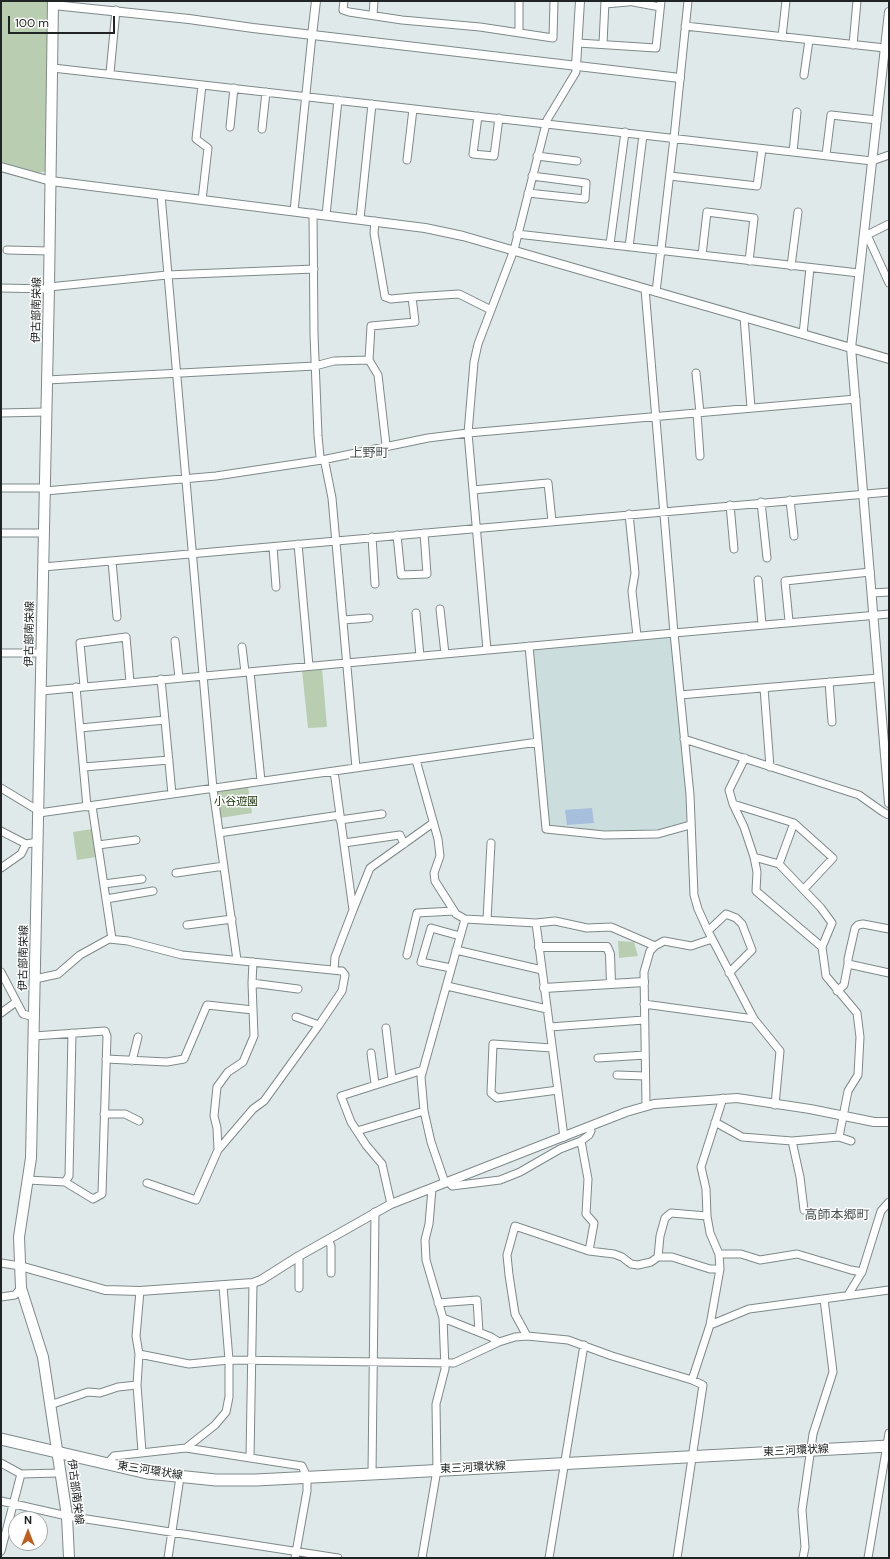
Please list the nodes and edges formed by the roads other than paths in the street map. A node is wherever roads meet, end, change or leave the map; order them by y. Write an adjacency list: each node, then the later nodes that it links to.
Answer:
1 (316, 1): 20 (street)
2 (344, 1): 17 (street)
3 (374, 1): 17 (street)
4 (519, 1): 19 (street)
5 (554, 1): 19 (street)
6 (580, 1): 23 (street)
7 (688, 1): 18 (street)
8 (786, 1): 21 (street)
9 (857, 1): 25 (street)
10 (628, 2): 12 (street); 14 (street)
11 (53, 3): 13 (street); 28 (main road, 伊古部南栄線)
12 (605, 3): 24 (street)
13 (81, 4): 15 (street)
14 (661, 4): 24 (street)
15 (116, 10): 20 (street); 29 (street)
16 (889, 12): 26 (street)
17 (373, 15): 19 (street)
18 (685, 26): 21 (street); 31 (street)
19 (520, 33)
20 (312, 35): 27 (street); 35 (street)
21 (782, 37): 22 (street)
22 (809, 40): 25 (street); 30 (street)
23 (578, 43): 24 (street); 27 (street)
24 (603, 44)
25 (853, 45): 26 (street)
26 (885, 48): 42 (street)
27 (576, 66): 31 (street); 43 (street)
28 (53, 68): 29 (street); 60 (main road, 伊古部南栄線)
29 (110, 73): 32 (street)
30 (804, 75)
31 (680, 78): 48 (street)
32 (202, 85): 33 (street); 63 (street)
33 (234, 88): 34 (street); 44 (street)
34 (266, 92): 35 (street); 45 (street)
35 (306, 96): 36 (street); 64 (street)
36 (338, 100): 37 (street); 67 (street)
37 (372, 104): 38 (street); 68 (street)
38 (413, 108): 40 (street); 54 (street)
39 (797, 112): 50 (street)
40 (478, 116): 41 (street); 41 (street)
41 (499, 118): 43 (street)
42 (877, 120): 51 (street); 56 (street)
43 (546, 123): 46 (street); 53 (street)
44 (230, 127)
45 (262, 128)
46 (624, 132): 47 (street); 73 (street)
47 (643, 135): 48 (street); 74 (street)
48 (674, 138): 49 (street); 59 (street)
49 (762, 149): 50 (street); 59 (street)
50 (793, 152): 51 (street)
51 (826, 155): 56 (street)
52 (889, 155): 56 (street)
53 (537, 156): 55 (street); 58 (street)
54 (407, 160)
55 (577, 161)
56 (872, 161): 72 (street)
57 (1, 167): 60 (street)
58 (532, 176): 61 (street); 61 (street)
59 (670, 176): 77 (street)
60 (51, 180): 62 (street); 78 (main road, 伊古部南栄線)
61 (528, 193): 71 (street)
62 (161, 195): 63 (street); 86 (street)
63 (202, 200): 64 (street)
64 (294, 211): 66 (street)
65 (798, 212): 81 (street)
66 (313, 213): 67 (street); 84 (street)
67 (326, 215): 68 (street)
68 (360, 219): 69 (street)
69 (375, 221): 76 (street); 92 (street)
70 (889, 224): 72 (street)
71 (517, 234): 73 (street); 76 (street)
72 (865, 234): 83 (street); 85 (street)
73 (610, 244): 74 (street)
74 (629, 246): 77 (street)
75 (7, 250): 78 (street)
76 (514, 250): 90 (street); 93 (street)
77 (661, 250): 79 (street); 91 (street)
78 (50, 251): 89 (main road, 伊古部南栄線)
79 (702, 255): 80 (street); 80 (street)
80 (749, 261): 81 (street)
81 (791, 266): 82 (street)
82 (810, 268): 85 (street); 95 (street)
83 (886, 268): 87 (street)
84 (314, 269): 86 (street); 99 (street)
85 (859, 273): 96 (street)
86 (167, 275): 89 (street); 100 (street)
87 (889, 283)
88 (1, 288): 89 (street)
89 (49, 288): 102 (main road, 伊古部南栄線)
90 (645, 289): 91 (street); 108 (street)
91 (656, 292): 94 (street)
92 (412, 297): 93 (street); 97 (street)
93 (491, 310): 109 (street)
94 (744, 317): 95 (street); 104 (street)
95 (803, 334): 96 (street)
96 (851, 348): 98 (street); 103 (street)
97 (369, 360): 99 (street); 110 (street)
98 (889, 360)
99 (315, 366): 100 (street); 112 (street)
100 (176, 373): 102 (street); 113 (street)
101 (696, 373): 107 (street)
102 (47, 380): 106 (main road, 伊古部南栄線)
103 (856, 399): 104 (street); 118 (street)
104 (751, 408): 107 (street)
105 (1, 412): 106 (street)
106 (46, 412): 115 (main road, 伊古部南栄線)
107 (698, 413): 108 (street); 111 (street)
108 (655, 417): 109 (street); 122 (street)
109 (468, 433): 110 (street); 116 (street)
110 (386, 445): 112 (street)
111 (700, 456)
112 (322, 460): 113 (street); 132 (street)
113 (185, 479): 115 (street); 136 (street)
114 (1, 490): 115 (street)
115 (45, 490): 127 (main road, 伊古部南栄線)
116 (473, 490): 124 (street); 125 (street)
117 (889, 492): 118 (street)
118 (864, 493): 119 (street); 140 (street)
119 (790, 500): 120 (street); 130 (street)
120 (761, 502): 121 (street); 137 (street)
121 (730, 505): 122 (street); 135 (street)
122 (664, 511): 123 (street); 155 (street)
123 (630, 514): 124 (street); 156 (street)
124 (552, 521): 125 (street)
125 (476, 528): 128 (street); 160 (street)
126 (1, 533): 127 (street)
127 (44, 533): 139 (main road, 伊古部南栄線)
128 (424, 533): 129 (street); 129 (street)
129 (397, 535): 131 (street)
130 (794, 536)
131 (372, 538): 132 (street); 142 (street)
132 (336, 541): 133 (street); 152 (street)
133 (298, 544): 134 (street); 166 (street)
134 (273, 546): 136 (street); 143 (street)
135 (734, 549)
136 (192, 553): 138 (street); 168 (street)
137 (767, 558)
138 (112, 561): 139 (street); 150 (street)
139 (43, 567): 162 (main road, 伊古部南栄線)
140 (870, 572): 145 (street); 153 (street)
141 (758, 580): 154 (street)
142 (375, 584)
143 (276, 587)
144 (889, 592): 145 (street)
145 (872, 593): 148 (street)
146 (440, 608): 163 (street)
147 (416, 613): 164 (street)
148 (873, 614): 149 (street); 153 (street); 170 (street)
149 (889, 614)
150 (117, 617)
151 (369, 618): 152 (street)
152 (343, 620): 165 (street)
153 (789, 621): 154 (street)
154 (762, 624): 155 (street)
155 (674, 633): 156 (street); 178 (street)
156 (637, 636): 158 (street)
157 (175, 641): 169 (street)
158 (529, 646): 160 (street); 183 (street)
159 (242, 647): 167 (street)
160 (487, 650): 163 (street)
161 (1, 653): 162 (street)
162 (42, 653): 177 (main road, 伊古部南栄線)
163 (445, 654): 164 (street)
164 (420, 656): 165 (street)
165 (347, 663): 166 (street); 189 (street)
166 (309, 666): 167 (street)
167 (247, 672): 168 (street); 191 (street)
168 (204, 676): 169 (street); 193 (street)
169 (179, 678): 171 (street)
170 (878, 678): 173 (street); 195 (street)
171 (161, 679): 172 (street); 179 (street)
172 (130, 682): 174 (street); 174 (street)
173 (829, 682): 176 (street); 180 (street)
174 (84, 686): 175 (street)
175 (76, 687): 177 (street); 181 (street)
176 (764, 688): 178 (street); 187 (street)
177 (41, 691): 198 (main road, 伊古部南栄線)
178 (680, 695): 182 (street)
179 (165, 720): 181 (street); 185 (street)
180 (832, 722)
181 (80, 728): 188 (street)
182 (684, 739): 184 (street); 204 (street)
183 (538, 742): 186 (street); 204 (street)
184 (745, 758): 187 (street); 196 (street)
185 (169, 760): 188 (street); 194 (street)
186 (416, 760): 189 (street); 202 (street)
187 (770, 767): 200 (street)
188 (84, 768): 197 (street)
189 (356, 768): 190 (street)
190 (334, 771): 191 (street); 201 (street)
191 (261, 781): 193 (street)
192 (1, 788): 198 (street)
193 (213, 788): 194 (street); 206 (street)
194 (172, 794): 197 (street)
195 (889, 803)
196 (733, 804): 203 (street); 214 (street)
197 (90, 806): 198 (street); 213 (street)
198 (39, 812): 208 (main road, 伊古部南栄線)
199 (382, 814): 201 (street)
200 (889, 815)
201 (340, 817): 206 (street); 209 (street)
202 (433, 823): 212 (street); 225 (street)
203 (794, 823): 215 (street); 221 (street)
204 (690, 825): 232 (street)
205 (1, 831): 211 (street)
206 (220, 833): 216 (street)
207 (136, 840): 213 (street)
208 (38, 842): 211 (street); 250 (main road, 伊古部南栄線)
209 (344, 843): 212 (street); 224 (street)
210 (491, 843): 228 (street)
211 (26, 844): 217 (street)
212 (404, 844): 224 (street)
213 (98, 845): 220 (street)
214 (754, 858): 215 (street); 238 (street)
215 (779, 864): 221 (street)
216 (224, 866): 218 (street); 226 (street)
217 (1, 868)
218 (176, 873)
219 (142, 879): 220 (street)
220 (104, 884): 223 (street)
221 (804, 889): 238 (street)
222 (154, 891): 223 (street)
223 (106, 899): 234 (street)
224 (353, 910): 245 (street)
225 (454, 911): 227 (street); 240 (street)
226 (232, 919): 230 (street); 241 (street)
227 (465, 919): 228 (street); 233 (street)
228 (487, 920): 229 (street)
229 (536, 923): 236 (street); 237 (street)
230 (187, 926)
231 (889, 929): 243 (street)
232 (708, 931): 235 (street); 249 (street)
233 (460, 936): 239 (street); 244 (street)
234 (112, 939): 241 (street); 250 (street)
235 (712, 939): 237 (street); 249 (street)
236 (539, 946): 246 (street); 253 (street)
237 (655, 946): 251 (street)
238 (822, 947): 257 (street)
239 (456, 950): 244 (street); 246 (street)
240 (407, 955)
241 (237, 960): 242 (street)
242 (253, 962): 245 (street); 252 (street)
243 (848, 964): 248 (street); 257 (street)
244 (451, 968): 254 (street)
245 (334, 970): 267 (street)
246 (542, 970): 256 (street)
247 (1, 972): 258 (street)
248 (889, 972)
249 (729, 973): 265 (street)
250 (35, 978): 263 (main road, 伊古部南栄線)
251 (644, 982): 253 (street); 259 (street)
252 (252, 983): 255 (street); 261 (street)
253 (611, 984): 256 (street)
254 (447, 986): 260 (street); 279 (street)
255 (298, 988)
256 (544, 988): 260 (street)
257 (837, 991): 290 (street)
258 (16, 1002): 262 (street); 263 (street)
259 (644, 1004): 265 (street); 266 (street)
260 (547, 1009): 268 (street)
261 (253, 1010): 278 (street); 301 (street)
262 (1, 1013)
263 (34, 1018): 271 (main road, 伊古部南栄線)
264 (296, 1018): 267 (street)
265 (754, 1019): 286 (street)
266 (644, 1020): 268 (street); 275 (street)
267 (319, 1025): 301 (street)
268 (550, 1027): 273 (street)
269 (386, 1028): 282 (street)
270 (72, 1033): 271 (street); 277 (street); 303 (street)
271 (34, 1036): 302 (main road, 伊古部南栄線)
272 (138, 1037): 278 (street)
273 (552, 1048): 284 (street); 284 (street)
274 (371, 1053): 283 (street)
275 (645, 1055): 276 (street); 281 (street)
276 (598, 1058)
277 (106, 1059): 278 (street); 289 (street)
278 (132, 1061)
279 (423, 1070): 282 (street); 288 (street)
280 (617, 1074): 281 (street)
281 (645, 1076): 287 (street)
282 (392, 1079): 283 (street)
283 (375, 1084): 295 (street)
284 (558, 1090): 296 (street)
285 (723, 1098): 286 (street); 287 (street); 292 (street)
286 (775, 1105): 290 (street)
287 (646, 1106): 294 (street)
288 (424, 1111): 295 (street); 305 (street)
289 (104, 1114): 291 (street); 303 (street)
290 (843, 1116): 293 (street); 297 (street)
291 (139, 1121)
292 (715, 1122): 299 (street); 311 (street)
293 (889, 1122)
294 (590, 1126): 296 (street); 298 (street)
295 (357, 1131): 308 (street)
296 (564, 1136): 305 (street)
297 (839, 1137): 299 (street); 300 (street)
298 (582, 1141): 305 (street); 313 (street)
299 (792, 1141): 309 (street)
300 (851, 1141)
301 (218, 1150): 304 (street)
302 (28, 1180): 303 (street); 318 (main road, 伊古部南栄線)
303 (65, 1182)
304 (147, 1183)
305 (447, 1183): 306 (street)
306 (432, 1189): 308 (street); 331 (street)
307 (889, 1202): 320 (street)
308 (391, 1204): 310 (street)
309 (804, 1210)
310 (375, 1212): 312 (street); 341 (street)
311 (707, 1216): 314 (street); 316 (street)
312 (328, 1240): 315 (street); 321 (street)
313 (589, 1251): 316 (street); 335 (street)
314 (719, 1254): 319 (street); 320 (street)
315 (299, 1256): 322 (street); 325 (street)
316 (658, 1257): 319 (street)
317 (1, 1263): 318 (street)
318 (20, 1266): 324 (main road); 327 (street)
319 (720, 1269): 333 (street)
320 (862, 1272): 328 (street)
321 (331, 1273)
322 (253, 1283): 323 (street); 340 (street)
323 (223, 1286): 327 (street); 339 (street)
324 (22, 1288): 329 (street); 345 (main road)
325 (299, 1288)
326 (889, 1290): 328 (street)
327 (140, 1291): 338 (street)
328 (848, 1296): 330 (street)
329 (1, 1297)
330 (824, 1299): 333 (street); 350 (street)
331 (438, 1303): 332 (street); 334 (street)
332 (443, 1318): 334 (street); 342 (street)
333 (710, 1325): 343 (street)
334 (479, 1332): 336 (street)
335 (527, 1336): 336 (street); 337 (street)
336 (499, 1342): 342 (street)
337 (584, 1345): 343 (street); 356 (street)
338 (139, 1354): 339 (street); 344 (street)
339 (229, 1360): 340 (street); 349 (street)
340 (252, 1361): 341 (street); 354 (street)
341 (374, 1362): 342 (street); 361 (street)
342 (444, 1363): 358 (street)
343 (692, 1380): 353 (street)
344 (137, 1386): 345 (street); 351 (street)
345 (50, 1405): 352 (main road)
346 (889, 1433): 348 (street)
347 (1, 1439): 352 (main road, 東三河環状線)
348 (888, 1446): 350 (main road, 東三河環状線); 377 (street)
349 (186, 1448): 351 (street); 354 (street)
350 (811, 1450): 353 (main road, 東三河環状線); 376 (street)
351 (142, 1452): 357 (street)
352 (58, 1454): 357 (main road, 東三河環状線); 359 (main road, 伊古部南栄線)
353 (693, 1456): 356 (main road, 東三河環状線); 375 (street)
354 (250, 1458): 363 (street)
355 (1, 1463): 360 (street)
356 (564, 1463): 358 (main road, 東三河環状線); 374 (street)
357 (107, 1464): 362 (main road, 東三河環状線)
358 (437, 1470): 361 (main road, 東三河環状線); 373 (street)
359 (60, 1473): 360 (street); 366 (main road, 伊古部南栄線)
360 (21, 1474): 365 (street)
361 (372, 1474): 363 (main road, 東三河環状線)
362 (180, 1477): 363 (main road, 東三河環状線); 367 (street)
363 (307, 1477): 369 (street)
364 (1, 1501): 365 (street)
365 (13, 1505): 366 (street); 368 (street)
366 (67, 1516): 367 (street); 370 (main road, 伊古部南栄線)
367 (172, 1531): 369 (street); 371 (street)
368 (1, 1551)
369 (296, 1555): 372 (street)
370 (69, 1558)
371 (168, 1558)
372 (338, 1558)
373 (422, 1558)
374 (549, 1558)
375 (676, 1558)
376 (803, 1558)
377 (868, 1558)

